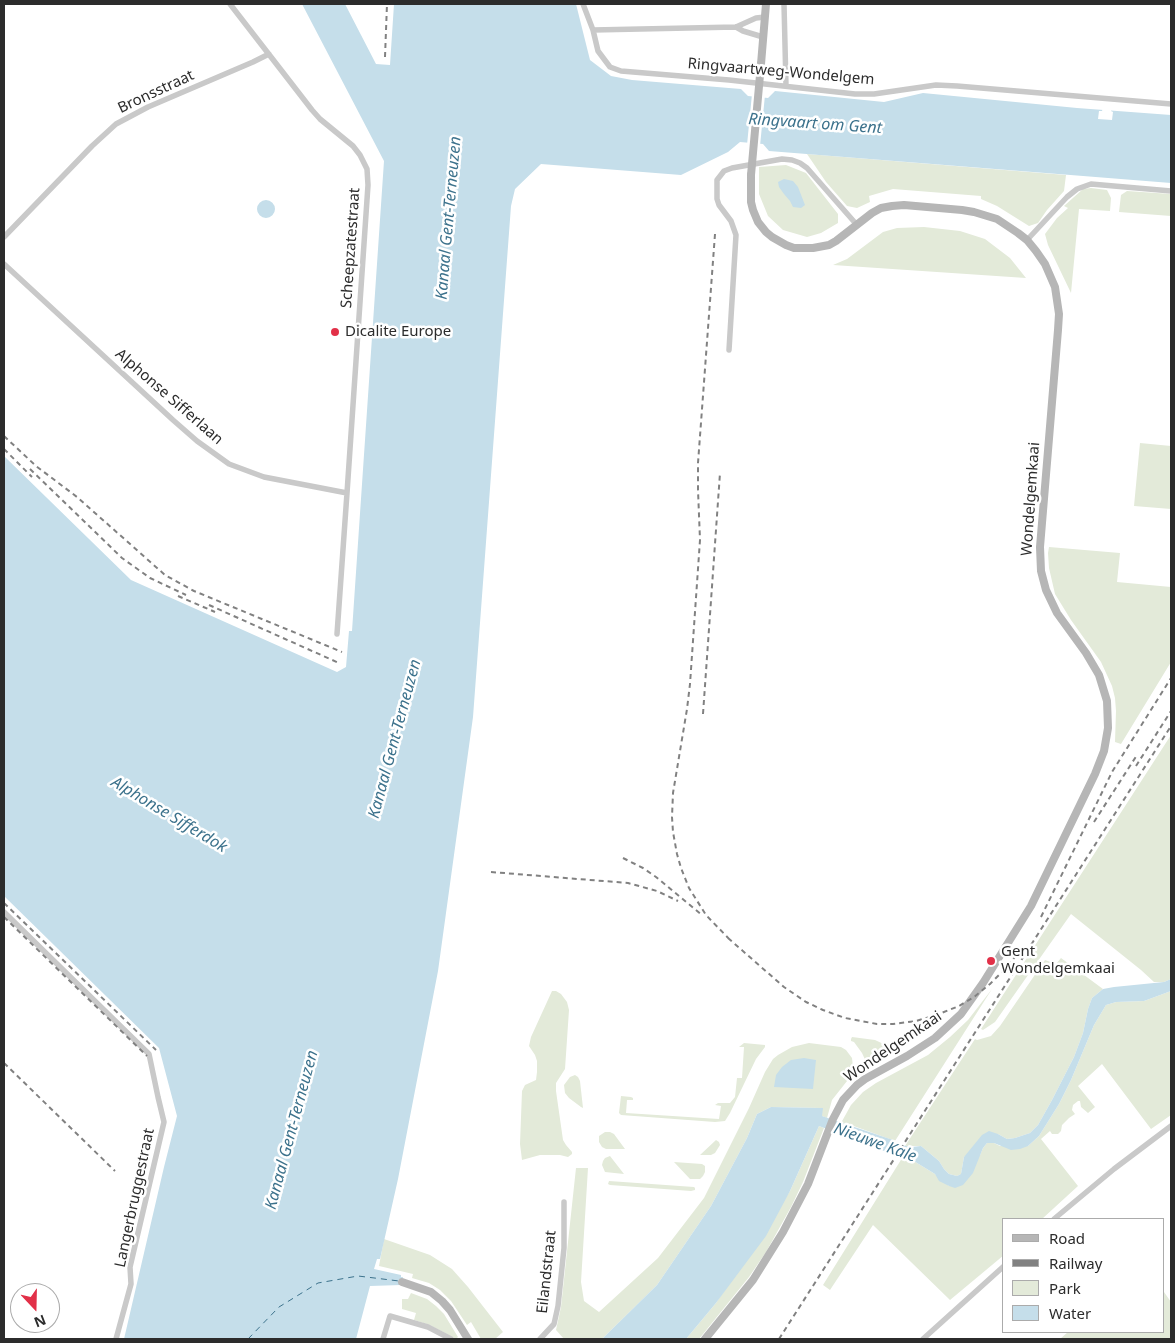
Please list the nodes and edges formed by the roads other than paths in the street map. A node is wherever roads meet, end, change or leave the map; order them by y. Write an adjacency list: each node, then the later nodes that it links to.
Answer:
1 (230, 4): 9 (street, Scheepzatestraat)
2 (583, 4): 7 (street)
3 (766, 4): 5 (main road, Wondelgemkaai)
4 (784, 4): 10 (street)
5 (765, 17): 6 (street); 8 (main road, Wondelgemkaai)
6 (736, 27): 7 (street); 8 (street)
7 (593, 30): 10 (street, Ringvaartweg-Wondelgem)
8 (763, 37): 13 (main road, Wondelgemkaai, bridge)
9 (269, 54): 14 (street, Bronsstraat); 18 (street, Scheepzatestraat)
10 (786, 86): 11 (street, Ringvaartweg-Wondelgem)
11 (1171, 104)
12 (1171, 190): 15 (street)
13 (857, 224): 15 (main road, Wondelgemkaai); 17 (street)
14 (4, 237)
15 (1027, 240): 31 (main road, Wondelgemkaai)
16 (4, 264): 18 (street, Alphonse Sifferlaan)
17 (728, 350)
18 (347, 493): 19 (street, Scheepzatestraat)
19 (337, 634)
20 (4, 912): 26 (street, Langerbruggestraat)
21 (1171, 1126): 23 (street)
22 (564, 1202): 30 (street, Eilandstraat)
23 (1055, 1218)
24 (1002, 1268): 32 (street)
25 (402, 1282): 29 (main road)
26 (116, 1339)
27 (383, 1339): 28 (street)
28 (451, 1339)
29 (468, 1339)
30 (540, 1339)
31 (705, 1339)
32 (923, 1339)

